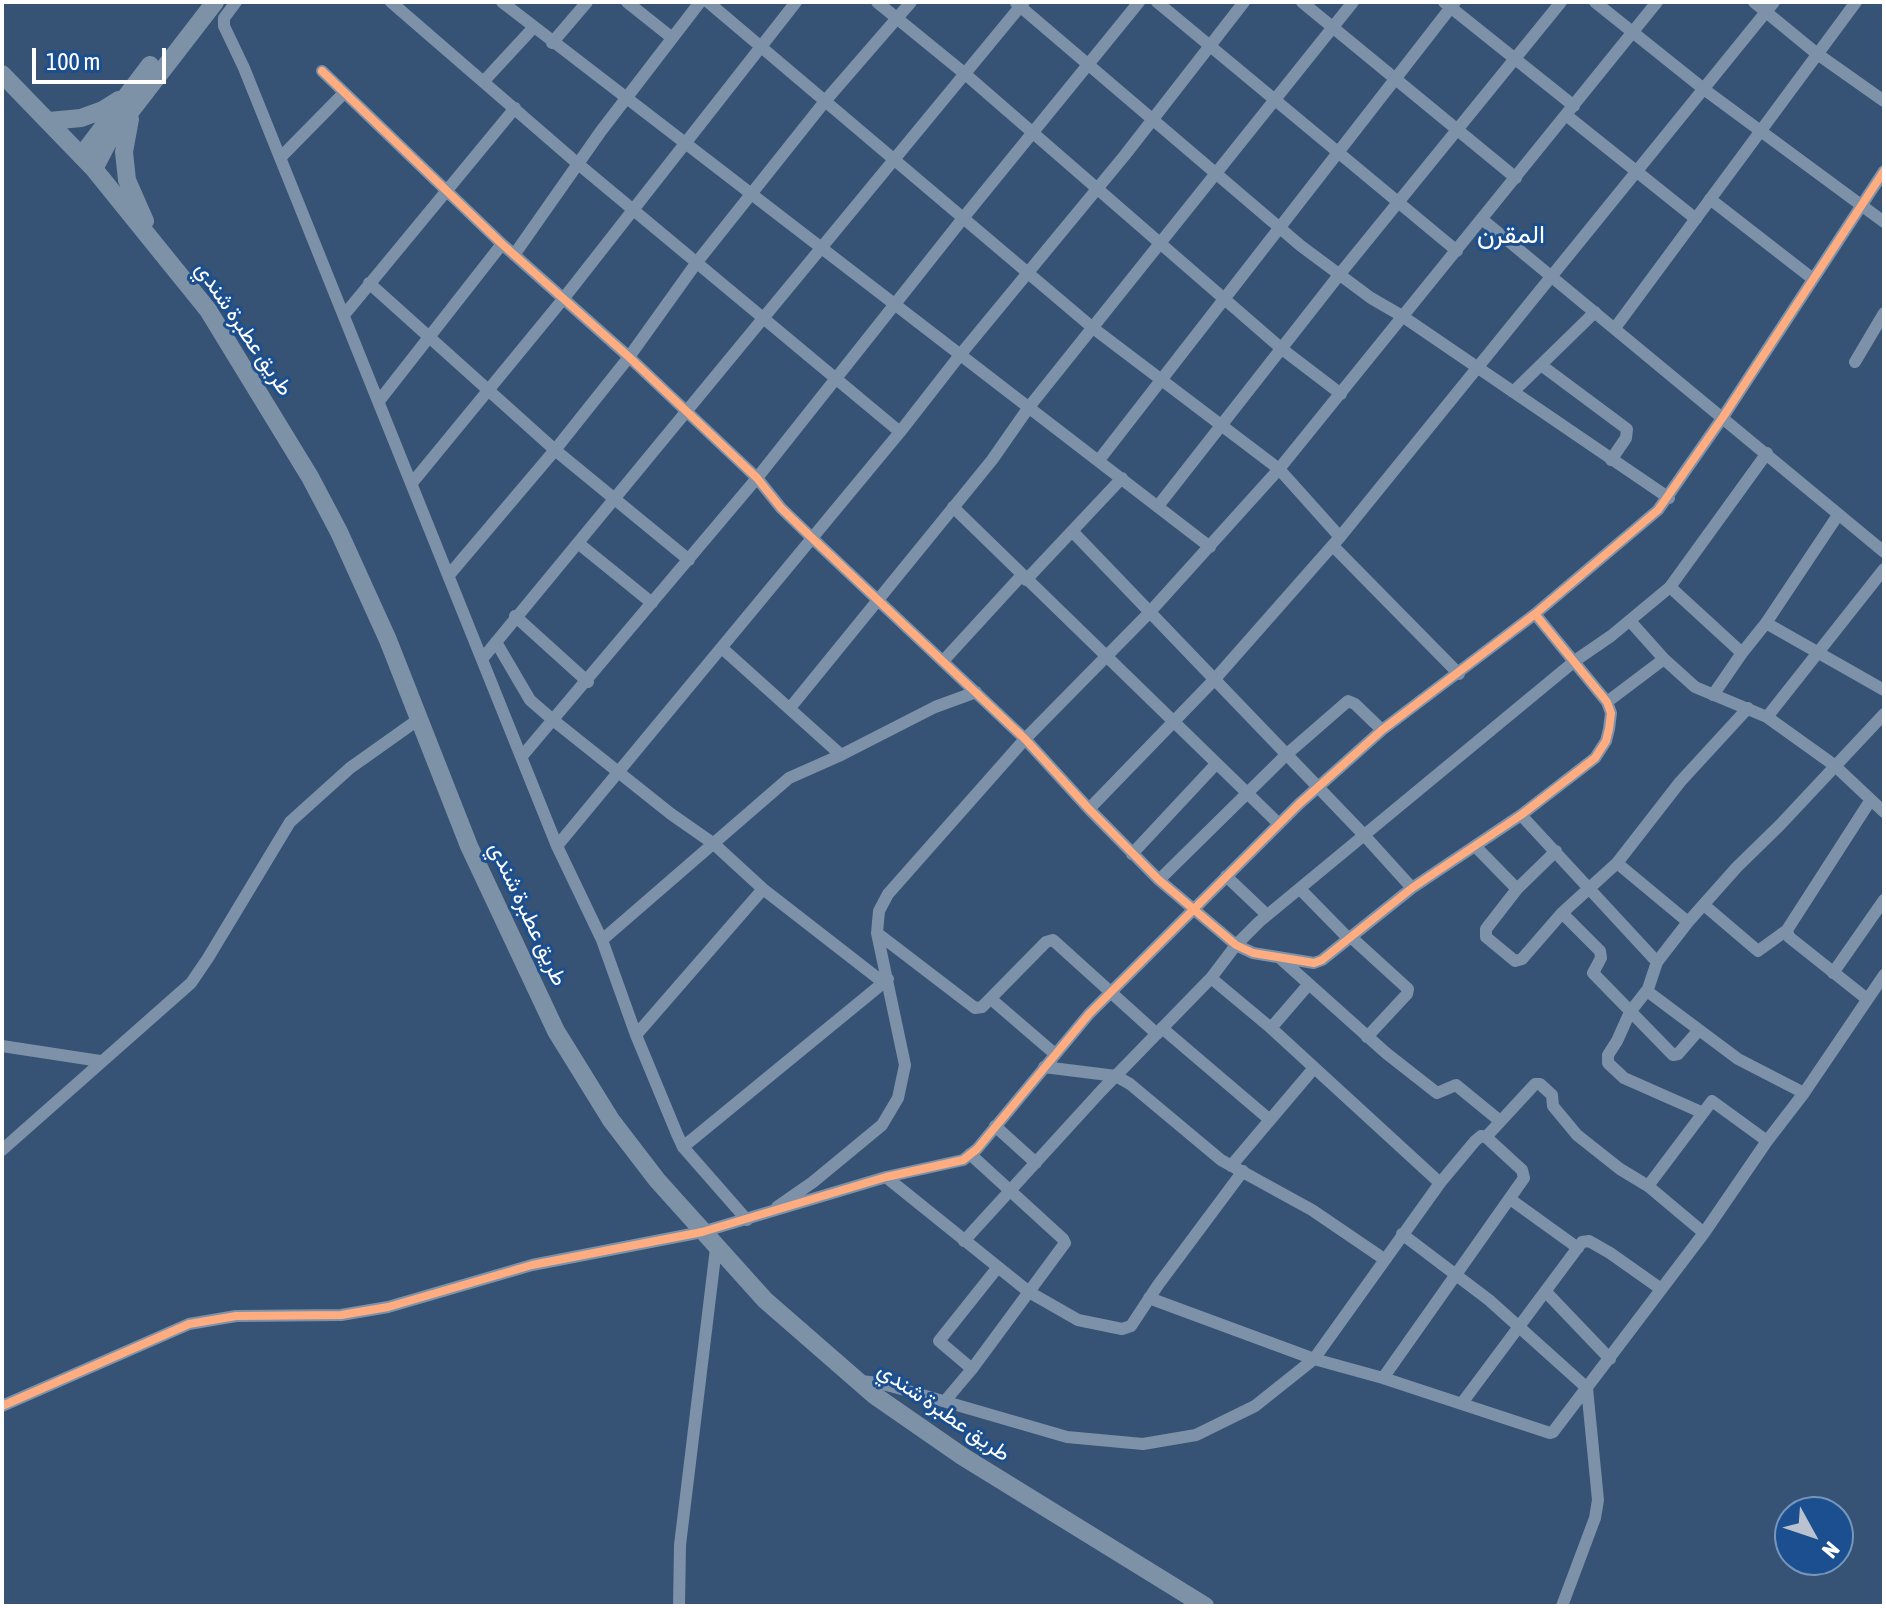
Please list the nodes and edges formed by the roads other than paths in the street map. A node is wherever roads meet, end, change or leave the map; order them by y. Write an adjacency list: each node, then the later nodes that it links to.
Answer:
1 (200, 2): 47 (highway)
2 (215, 2): 47 (highway)
3 (236, 2): 58 (street)
4 (391, 2): 41 (street)
5 (587, 2): 31 (street)
6 (627, 2): 30 (street)
7 (700, 2): 30 (street)
8 (708, 2): 33 (street)
9 (796, 2): 33 (street)
10 (877, 2): 26 (street)
11 (911, 2): 26 (street)
12 (1139, 2): 36 (street)
13 (1157, 2): 32 (street)
14 (1244, 2): 32 (street)
15 (1302, 2): 27 (street)
16 (1353, 2): 27 (street)
17 (1561, 2): 35 (street)
18 (1595, 2): 29 (street)
19 (1657, 2): 29 (street)
20 (1754, 2): 25 (street)
21 (1856, 2): 34 (street)
22 (509, 4): 28 (street)
23 (1019, 4): 36 (street); 38 (street)
24 (1450, 4): 35 (street); 40 (street)
25 (1770, 7): 34 (street); 42 (street)
26 (897, 19): 38 (street); 46 (street)
27 (1332, 27): 40 (street); 44 (street)
28 (533, 28): 31 (street); 41 (street)
29 (1634, 32): 42 (street); 50 (street)
30 (671, 37): 45 (street)
31 (552, 43): 45 (street)
32 (1210, 45): 44 (street); 51 (street)
33 (761, 47): 46 (street); 56 (street)
34 (1816, 53): 48 (street); 54 (street)
35 (1515, 58): 50 (street); 53 (street)
36 (1088, 65): 51 (street); 55 (street)
37 (322, 71): 43 (street)
38 (964, 73): 55 (street); 59 (street)
39 (2, 74): 52 (highway, طريق عطبرة شندي)
40 (1397, 79): 53 (street); 57 (street)
41 (484, 81): 49 (street)
42 (1705, 90): 54 (street); 62 (street)
43 (344, 93): 58 (street); 67 (street)
44 (1274, 98): 57 (street); 64 (street)
45 (626, 99): 56 (street); 61 (street)
46 (826, 100): 59 (street); 68 (street)
47 (129, 101): 52 (highway); 60 (highway); 80 (highway)
48 (1884, 101)
49 (515, 108): 61 (street); 67 (street)
50 (1570, 111): 62 (street); 65 (street)
51 (1153, 119): 64 (street); 66 (street)
52 (49, 121): 60 (highway, طريق عطبرة شندي)
53 (1458, 129): 65 (street); 70 (street)
54 (1760, 131): 69 (street); 71 (street)
55 (1033, 133): 66 (street); 73 (street)
56 (686, 143): 68 (street); 72 (street)
57 (1339, 152): 70 (street); 77 (street)
58 (280, 158): 95 (street)
59 (894, 158): 73 (street); 81 (street)
60 (88, 162): 80 (highway, طريق عطبرة شندي)
61 (577, 163): 72 (street); 83 (street)
62 (1639, 171): 74 (street); 87 (street)
63 (1884, 171): 71 (street)
64 (1215, 172): 77 (street); 78 (street)
65 (1516, 178): 75 (street)
66 (1097, 188): 78 (street); 85 (street)
67 (447, 191): 79 (street); 89 (street)
68 (752, 194): 81 (street); 84 (street)
69 (1710, 199): 74 (street); 88 (street)
70 (1399, 201): 82 (street); 86 (street)
71 (1862, 204): 76 (street); 88 (street)
72 (632, 209): 84 (street); 90 (street)
73 (964, 217): 85 (street); 92 (street)
74 (1696, 219): 99 (street)
75 (1483, 220): 82 (street); 87 (street)
76 (1884, 222)
77 (1277, 228): 86 (street); 91 (street)
78 (1161, 243): 91 (street); 98 (street)
79 (502, 244): 83 (street); 100 (street)
80 (156, 245): 169 (highway, طريق عطبرة شندي)
81 (820, 246): 92 (street); 97 (street)
82 (1457, 251): 96 (street)
83 (514, 255): 90 (street)
84 (697, 262): 97 (street); 103 (street)
85 (1030, 272): 98 (street); 102 (street)
86 (1339, 275): 96 (street); 101 (street)
87 (1552, 277): 93 (street); 106 (street)
88 (1813, 279): 115 (street)
89 (369, 283): 95 (street); 100 (street)
90 (564, 298): 103 (street); 109 (street)
91 (1224, 298): 101 (street); 108 (street)
92 (896, 305): 102 (street); 107 (street)
93 (1595, 312): 99 (street); 105 (street)
94 (1884, 313): 104 (street)
95 (344, 315): 112 (street)
96 (1402, 316): 106 (street); 111 (street)
97 (762, 317): 107 (street); 114 (street)
98 (1093, 328): 108 (street); 113 (street)
99 (1615, 328): 115 (street)
100 (429, 338): 109 (street); 112 (street)
101 (1282, 349): 111 (street); 116 (street)
102 (960, 355): 113 (street); 117 (street)
103 (629, 357): 114 (street); 118 (street)
104 (1855, 362)
105 (1541, 365): 110 (street); 121 (street)
106 (1478, 368): 110 (street); 133 (street)
107 (837, 379): 117 (street); 123 (street)
108 (1160, 380): 116 (street); 120 (street)
109 (489, 390): 118 (street); 125 (street)
110 (1513, 392): 121 (street)
111 (1341, 394): 122 (street)
112 (379, 401): 125 (street)
113 (1029, 407): 120 (street); 129 (street)
114 (686, 412): 123 (street); 126 (street)
115 (1723, 417): 119 (street); 127 (street)
116 (1220, 426): 122 (street); 128 (street)
117 (900, 432): 132 (street)
118 (555, 450): 126 (street); 139 (street)
119 (1767, 453): 130 (street); 141 (street)
120 (1099, 460): 124 (street)
121 (1611, 460): 127 (street)
122 (1279, 469): 133 (street); 135 (street)
123 (757, 478): 132 (street); 137 (street)
124 (1122, 478): 128 (street); 131 (street)
125 (412, 483): 139 (street)
126 (614, 498): 134 (street); 137 (street)
127 (1669, 498): 145 (street)
128 (1158, 506): 135 (street)
129 (953, 507): 140 (street); 142 (street)
130 (1838, 515): 136 (street); 148 (street)
131 (1072, 531): 140 (street); 144 (street)
132 (811, 537): 142 (street); 150 (street)
133 (1337, 541): 158 (street); 159 (street)
134 (578, 543): 143 (street); 146 (street)
135 (1210, 547): 144 (street)
136 (1884, 552)
137 (689, 560): 143 (street)
138 (1884, 569): 151 (street)
139 (449, 575): 154 (street)
140 (1024, 577): 153 (street); 156 (street)
141 (1670, 587): 147 (street); 152 (street)
142 (879, 599): 156 (street); 165 (street)
143 (652, 603): 160 (street)
144 (1149, 613): 153 (street); 159 (street)
145 (1535, 614): 157 (street); 158 (street)
146 (515, 616): 149 (street); 160 (street)
147 (1630, 621): 155 (street); 157 (street)
148 (1766, 623): 151 (street); 152 (street)
149 (496, 642): 154 (street); 170 (street)
150 (723, 649): 165 (street); 179 (street)
151 (1818, 652): 161 (street); 168 (street)
152 (1742, 653): 163 (street)
153 (1107, 654): 171 (street); 173 (street)
154 (483, 658): 175 (street)
155 (1664, 659): 163 (street); 164 (street)
156 (944, 660): 162 (street)
157 (1576, 660): 164 (street); 187 (street)
158 (1459, 674): 172 (street)
159 (1214, 680): 171 (street); 174 (street)
160 (588, 682): 170 (street)
161 (1884, 690)
162 (976, 692): 173 (street); 176 (street)
163 (1713, 695): 166 (street)
164 (1607, 702): 185 (street)
165 (790, 708): 176 (street)
166 (1748, 708): 168 (street); 193 (street)
167 (1884, 714): 178 (street)
168 (1767, 717): 178 (street)
169 (419, 719): 231 (street); 254 (highway, طريق عطبرة شندي)
170 (553, 720): 175 (street); 179 (street)
171 (1174, 722): 177 (street); 183 (street)
172 (1382, 730): 174 (street); 180 (street)
173 (1025, 739): 183 (street); 208 (street)
174 (1287, 754): 180 (street); 181 (street)
175 (523, 755): 189 (street)
176 (841, 755): 188 (street)
177 (1216, 764): 181 (street); 192 (street)
178 (1834, 765): 182 (street); 202 (street)
179 (620, 772): 188 (street); 189 (street)
180 (1318, 788): 186 (street); 187 (street)
181 (1247, 795): 186 (street); 195 (street)
182 (1870, 801): 184 (street); 207 (street)
183 (1089, 809): 192 (street)
184 (1884, 812)
185 (1521, 815): 190 (street); 191 (street)
186 (1279, 824): 194 (street)
187 (1364, 835): 197 (street); 199 (street)
188 (714, 844): 198 (street); 210 (street)
189 (557, 846): 210 (street)
190 (1475, 846): 197 (street); 200 (street)
191 (1556, 851): 196 (street); 200 (street)
192 (1132, 854): 195 (street)
193 (1617, 863): 196 (street); 206 (street)
194 (1226, 876): 203 (street); 205 (street)
195 (1159, 880): 203 (street)
196 (1590, 887): 204 (street); 213 (street)
197 (1412, 888): 209 (street)
198 (763, 889): 217 (street); 227 (street)
199 (1300, 889): 205 (street); 209 (street)
200 (1517, 889): 204 (street)
201 (1884, 900): 214 (street)
202 (1704, 905): 206 (street); 207 (street)
203 (1193, 909): 211 (street); 220 (street)
204 (1562, 913): 223 (street)
205 (1267, 915): 211 (street)
206 (1688, 922): 213 (street)
207 (1787, 930): 214 (street)
208 (877, 933): 217 (street); 221 (street)
209 (1351, 939): 212 (street); 228 (street)
210 (602, 940): 227 (street)
211 (1236, 945): 212 (street); 216 (street)
212 (1279, 957): 218 (street)
213 (1657, 962): 219 (street)
214 (1833, 973): 222 (street)
215 (1884, 975): 222 (street)
216 (1211, 978): 224 (street); 225 (street)
217 (886, 981): 242 (street); 252 (street)
218 (1309, 984): 224 (street); 228 (street)
219 (1647, 991): 223 (street); 226 (street)
220 (1111, 992): 221 (street); 225 (street); 230 (street)
221 (991, 999): 230 (street)
222 (1867, 999): 235 (street)
223 (1630, 1012): 226 (street); 236 (street)
224 (1271, 1028): 233 (street)
225 (1159, 1031): 234 (street); 237 (street)
226 (1698, 1031): 235 (street)
227 (636, 1035): 242 (street)
228 (1367, 1037): 238 (street)
229 (2, 1046): 231 (street)
230 (1055, 1054): 232 (street)
231 (100, 1061): 243 (street)
232 (1044, 1067): 234 (street); 239 (street)
233 (1314, 1068): 237 (street); 248 (street)
234 (1116, 1076): 245 (street); 246 (street)
235 (1804, 1093): 241 (street)
236 (1701, 1112): 241 (street); 249 (street)
237 (1270, 1120): 246 (street)
238 (1500, 1121): 240 (street); 249 (street)
239 (995, 1126): 244 (street); 245 (street)
240 (1486, 1137): 248 (street); 251 (street)
241 (1767, 1141): 255 (street)
242 (683, 1147): 253 (street)
243 (2, 1150)
244 (970, 1154): 247 (street); 250 (street)
245 (1036, 1163): 250 (street)
246 (1237, 1168): 260 (street); 266 (street)
247 (886, 1177): 252 (street); 257 (street)
248 (1440, 1183): 256 (street)
249 (1648, 1186): 255 (street)
250 (1009, 1192): 257 (street); 264 (street)
251 (1510, 1199): 259 (street); 262 (street)
252 (765, 1215): 253 (street)
253 (747, 1220): 254 (street)
254 (702, 1232): 258 (highway, طريق عطبرة شندي); 276 (street)
255 (1704, 1233): 263 (street)
256 (1402, 1234): 260 (street); 262 (street)
257 (964, 1241): 261 (street)
258 (716, 1248): 272 (highway, طريق عطبرة شندي); 277 (street)
259 (1578, 1248): 263 (street); 265 (street)
260 (1384, 1259): 268 (street)
261 (998, 1267): 264 (street); 270 (street)
262 (1457, 1274): 267 (street); 271 (street)
263 (1661, 1289): 269 (street)
264 (1029, 1292): 266 (street); 270 (street)
265 (1546, 1292): 267 (street); 269 (street)
266 (1149, 1298): 268 (street)
267 (1520, 1326): 273 (street); 275 (street)
268 (1314, 1359): 271 (street); 274 (street)
269 (1610, 1359): 273 (street)
270 (972, 1369): 274 (street)
271 (1383, 1378): 275 (street)
272 (857, 1381): 274 (street); 278 (highway, طريق عطبرة شندي)
273 (1587, 1388): 275 (street); 279 (street)
274 (945, 1401)
275 (1462, 1403)
276 (2, 1406)
277 (679, 1606)
278 (1205, 1606)
279 (1562, 1606)

